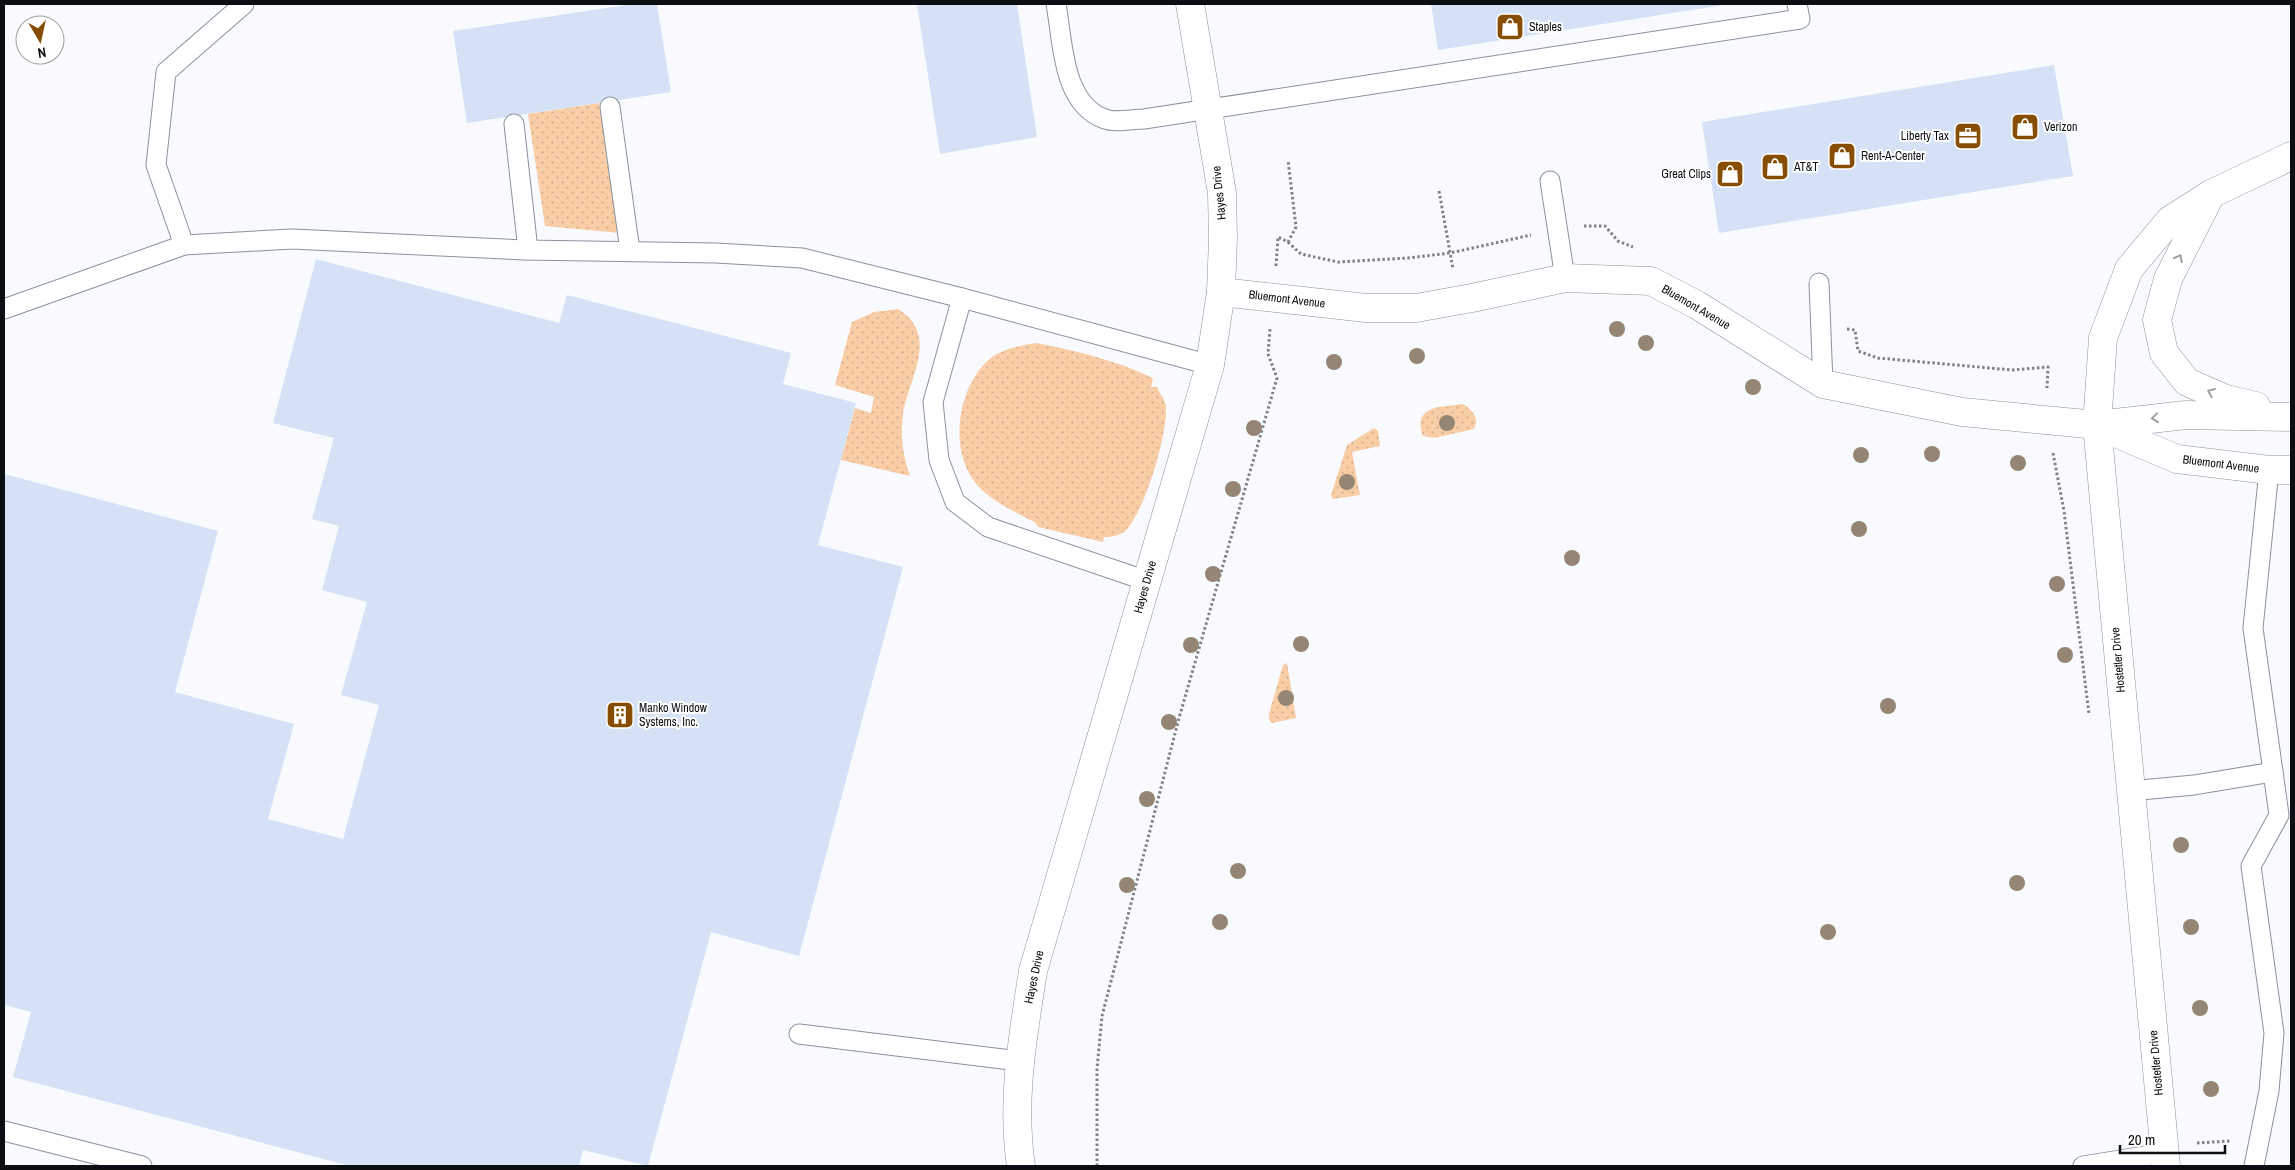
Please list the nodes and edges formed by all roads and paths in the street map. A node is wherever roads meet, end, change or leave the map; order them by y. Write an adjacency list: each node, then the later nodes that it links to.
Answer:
1 (244, 4): 13 (lane)
2 (1056, 4): 6 (lane)
3 (1190, 4): 6 (street, Hayes Drive)
4 (1797, 4): 6 (lane)
5 (610, 107): 15 (lane)
6 (1207, 108): 18 (street, Hayes Drive)
7 (514, 124): 14 (lane)
8 (2291, 156): 12 (street, Hostetler Drive)
9 (1288, 160): 19 (path)
10 (1550, 181): 16 (lane)
11 (1439, 191): 21 (path)
12 (2211, 194): 25 (street, one-way to 12); 26 (street, Hostetler Drive)
13 (184, 245): 14 (lane); 22 (lane)
14 (528, 250): 15 (lane)
15 (630, 251): 20 (lane)
16 (1565, 278): 21 (street, Bluemont Avenue); 24 (street, Bluemont Avenue)
17 (1819, 283): 24 (lane)
18 (1221, 292): 19 (street, Bluemont Avenue); 23 (street, Hayes Drive)
19 (1274, 297): 21 (street, Bluemont Avenue); 38 (path)
20 (962, 298): 23 (lane); 28 (lane)
21 (1459, 300)
22 (4, 309)
23 (1210, 365): 28 (street, Hayes Drive)
24 (1823, 384): 26 (street, Bluemont Avenue)
25 (2291, 416): 26 (street, Bluemont Avenue, one-way to 26)
26 (2097, 425): 27 (street, Bluemont Avenue); 30 (street, Hostetler Drive)
27 (2280, 470): 29 (lane)
28 (1147, 581): 32 (street, Hayes Drive)
29 (2273, 772): 30 (lane); 33 (lane)
30 (2130, 791): 35 (street, Hostetler Drive)
31 (799, 1034): 32 (lane)
32 (1019, 1061): 37 (street, Hayes Drive)
33 (2260, 1128): 35 (path); 40 (lane)
34 (4, 1131): 36 (lane)
35 (2165, 1160): 39 (lane)
36 (142, 1166)
37 (1021, 1166)
38 (1097, 1166)
39 (2083, 1166)
40 (2254, 1166)

